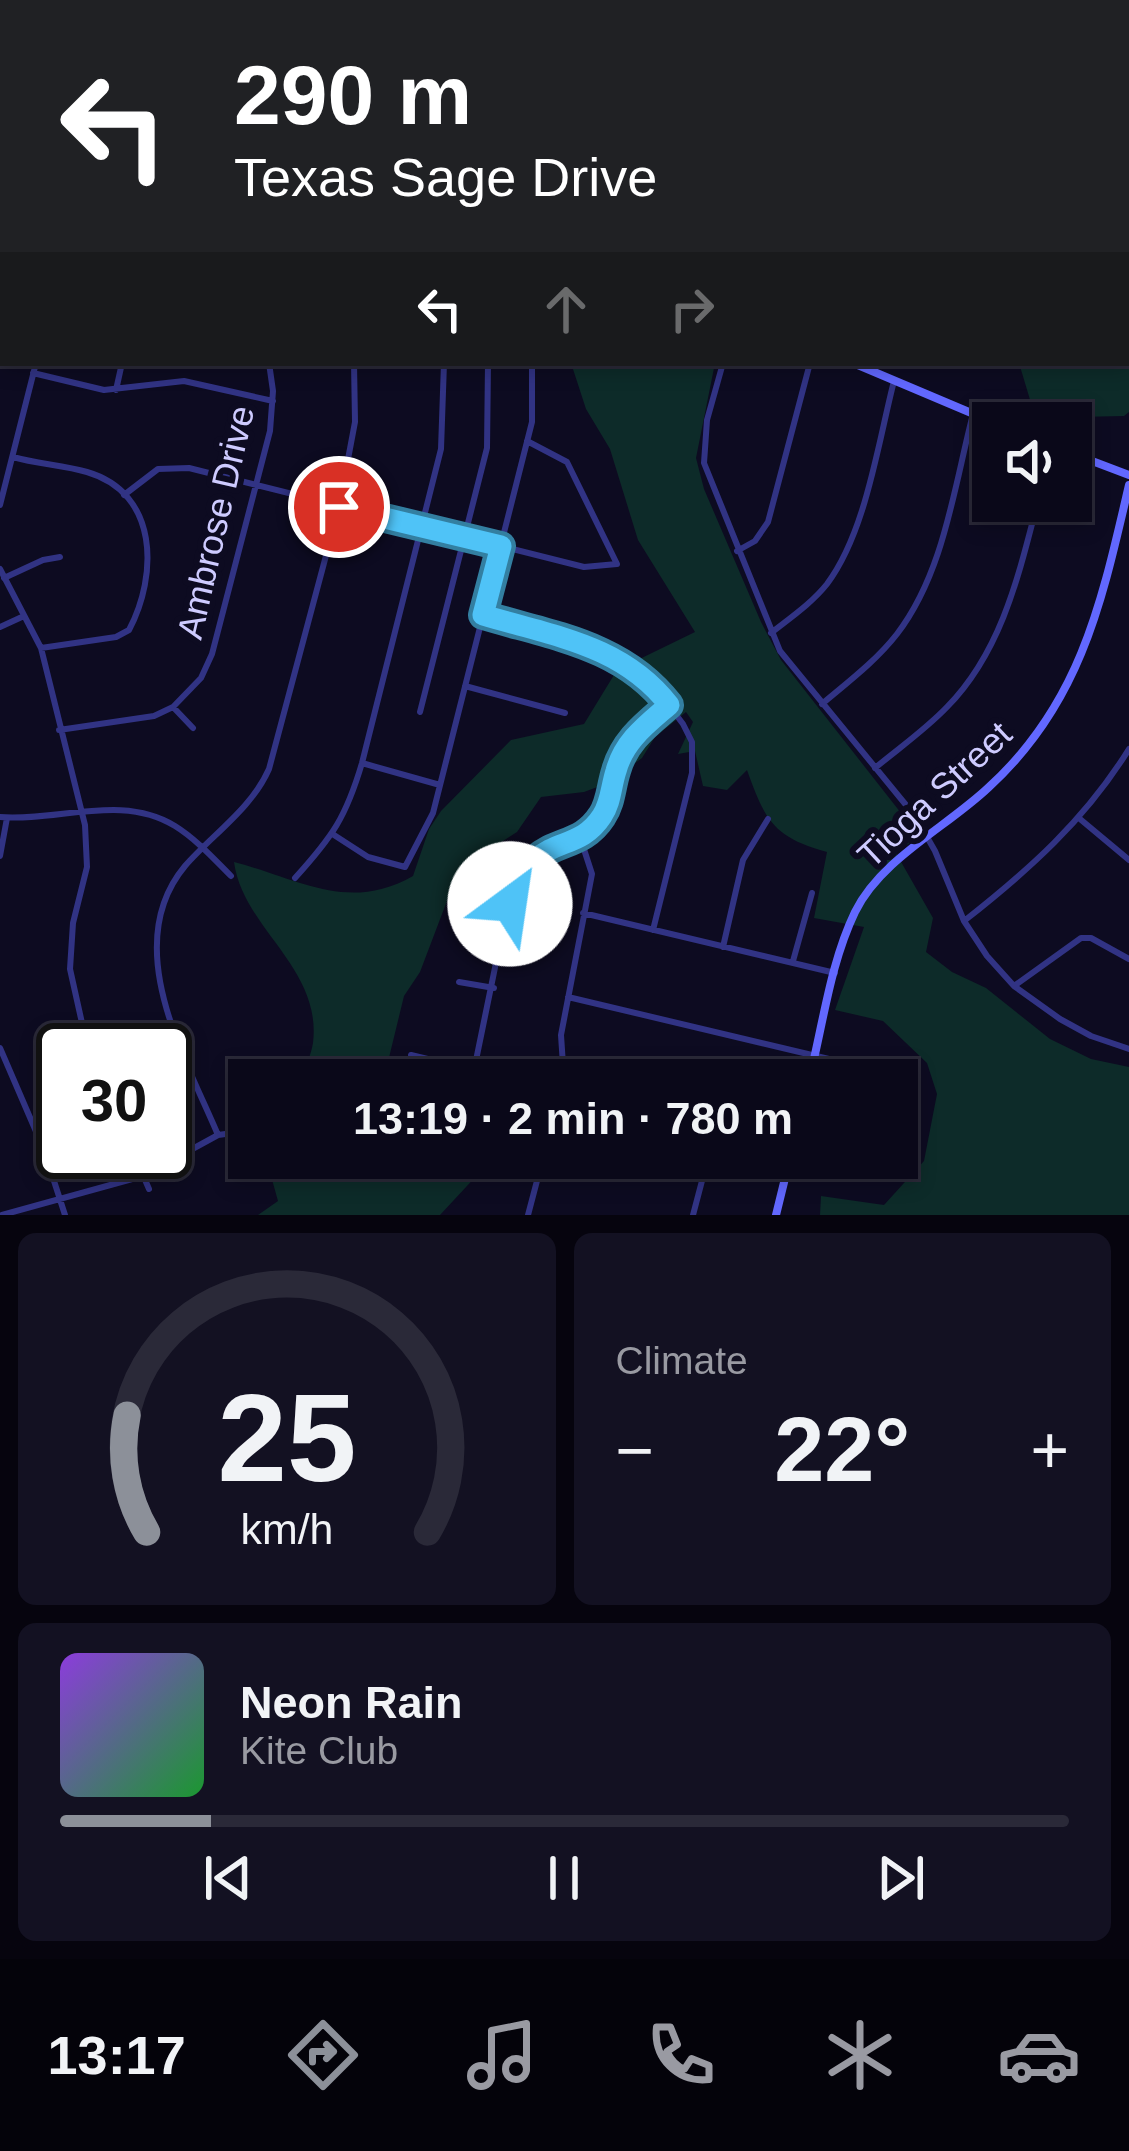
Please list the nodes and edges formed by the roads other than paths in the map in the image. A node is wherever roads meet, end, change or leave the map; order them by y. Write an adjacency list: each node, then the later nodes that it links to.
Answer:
1 (35, 366): 11 (street)
2 (121, 366): 13 (street)
3 (269, 366): 14 (street, Ambrose Drive)
4 (353, 366): 25 (street)
5 (444, 366): 27 (street)
6 (488, 366): 28 (street)
7 (532, 366): 17 (street)
8 (722, 366): 30 (street)
9 (808, 366): 30 (street)
10 (861, 366): 12 (street)
11 (33, 373): 13 (street); 18 (street)
12 (895, 380): 15 (street); 37 (street)
13 (116, 390): 14 (street)
14 (273, 401): 22 (street, Ambrose Drive)
15 (972, 413)
16 (972, 422): 40 (street)
17 (527, 441): 29 (street); 29 (street)
18 (13, 457): 23 (street); 24 (street)
19 (1092, 461): 20 (street)
20 (1129, 475)
21 (1129, 485): 58 (street, Tioga Street)
22 (256, 486): 23 (street); 25 (street); 42 (street, Ambrose Drive)
23 (124, 496): 38 (street)
24 (0, 505)
25 (339, 507): 27 (street); 59 (street)
26 (1032, 522): 50 (street)
27 (423, 527): 28 (street); 49 (street)
28 (464, 538): 29 (street); 43 (street)
29 (501, 546): 35 (street)
30 (737, 551): 37 (street)
31 (60, 557): 33 (street)
32 (0, 569): 33 (street)
33 (4, 578): 34 (street)
34 (25, 615): 36 (street); 38 (street)
35 (483, 615): 39 (street); 41 (street)
36 (0, 627)
37 (771, 633): 40 (street)
38 (40, 648): 46 (street)
39 (466, 686): 44 (street); 51 (street)
40 (822, 704): 50 (street)
41 (669, 705): 57 (street); 69 (street)
42 (173, 707): 45 (street); 46 (street)
43 (420, 712)
44 (565, 713)
45 (193, 728)
46 (59, 730): 52 (street)
47 (1129, 749): 48 (street)
48 (1126, 762): 55 (street)
49 (362, 763): 51 (street); 56 (street)
50 (875, 768): 58 (street)
51 (440, 785): 56 (street)
52 (82, 813): 53 (street); 59 (street); 78 (street)
53 (3, 817): 60 (street)
54 (768, 819): 70 (street)
55 (1079, 819): 61 (street); 68 (street)
56 (334, 835): 63 (street)
57 (580, 836): 66 (street); 67 (street)
58 (928, 838): 68 (street); 73 (street, Tioga Street)
59 (202, 848): 62 (street); 89 (street)
60 (0, 856)
61 (1129, 860)
62 (231, 876)
63 (296, 878)
64 (812, 893): 72 (street)
65 (481, 900): 66 (street)
66 (510, 904): 76 (street)
67 (583, 913): 69 (street); 77 (street)
68 (964, 921): 75 (street)
69 (652, 930): 70 (street)
70 (723, 946): 72 (street)
71 (1129, 958): 75 (street)
72 (793, 961): 73 (street)
73 (835, 973): 82 (street, Tioga Street)
74 (459, 982): 76 (street)
75 (1014, 986): 80 (street)
76 (494, 988): 84 (street)
77 (568, 997): 82 (street); 85 (street)
78 (82, 1023)
79 (0, 1048): 97 (street)
80 (1129, 1049)
81 (411, 1055): 83 (street)
82 (815, 1055): 86 (street, Tioga Street); 87 (street)
83 (428, 1059)
84 (477, 1059)
85 (563, 1059)
86 (814, 1059)
87 (831, 1059)
88 (228, 1134): 89 (street)
89 (218, 1135): 90 (street)
90 (192, 1149)
91 (132, 1179): 97 (street)
92 (144, 1179): 96 (street)
93 (537, 1179): 100 (street)
94 (702, 1179): 101 (street)
95 (785, 1179): 102 (street)
96 (149, 1189)
97 (60, 1199): 98 (street); 99 (street)
98 (2, 1215)
99 (65, 1215)
100 (528, 1215)
101 (693, 1215)
102 (776, 1215)

